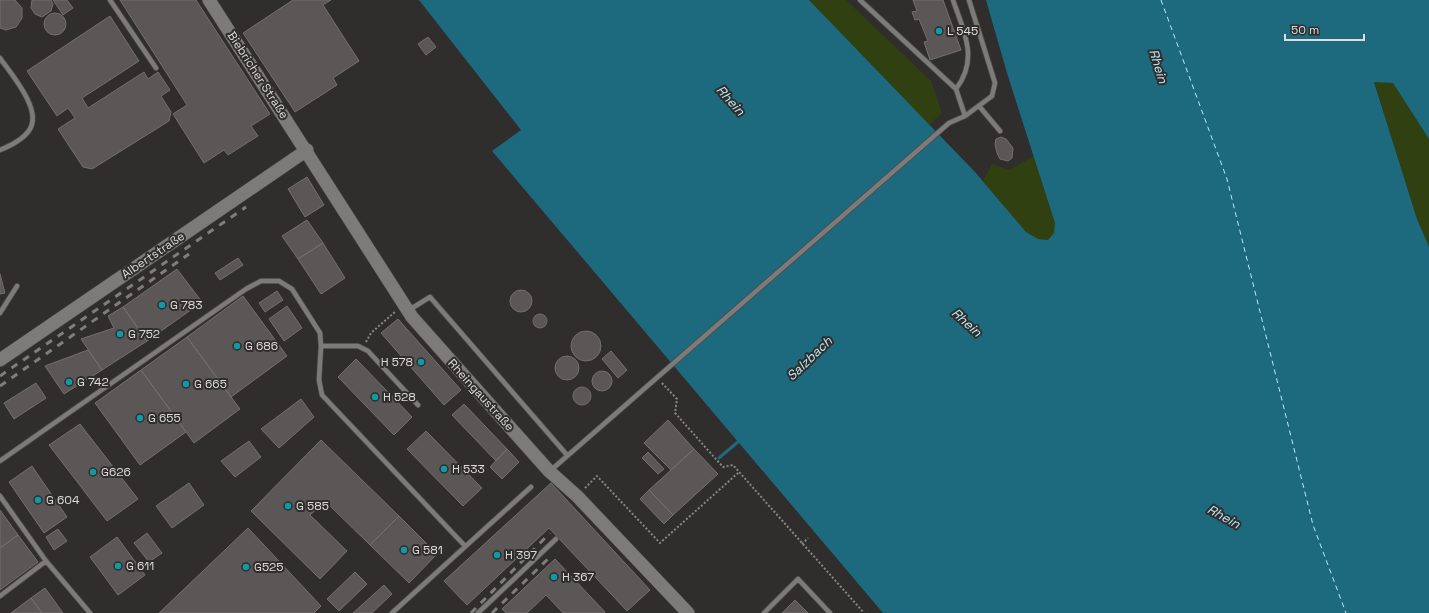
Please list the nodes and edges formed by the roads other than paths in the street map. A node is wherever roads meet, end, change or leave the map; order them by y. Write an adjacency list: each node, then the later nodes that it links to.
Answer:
1 (110, 0): 7 (lane)
2 (209, 0): 13 (street, Biebricher Straße)
3 (860, 0): 8 (lane)
4 (953, 0): 8 (lane)
5 (969, 0): 9 (lane)
6 (0, 58): 12 (lane)
7 (156, 68)
8 (956, 89): 10 (lane)
9 (979, 106): 10 (lane); 11 (lane)
10 (966, 116): 20 (lane)
11 (1000, 130)
12 (0, 150)
13 (307, 150): 15 (street, Rheingaustraße); 18 (street, Albertstraße)
14 (17, 286): 16 (lane)
15 (407, 311): 20 (lane); 22 (street, Rheingaustraße)
16 (0, 313)
17 (321, 346): 19 (lane); 21 (lane); 26 (lane)
18 (0, 360)
19 (418, 406)
20 (567, 455): 22 (lane)
21 (0, 461)
22 (549, 471): 32 (street, Rheingaustraße)
23 (530, 487): 26 (lane)
24 (0, 496): 27 (lane)
25 (556, 539): 31 (lane)
26 (465, 546): 30 (lane)
27 (46, 561): 28 (lane); 29 (lane)
28 (0, 596)
29 (90, 613)
30 (392, 613)
31 (478, 613)
32 (688, 613)
33 (764, 613): 34 (lane)
34 (830, 613)

